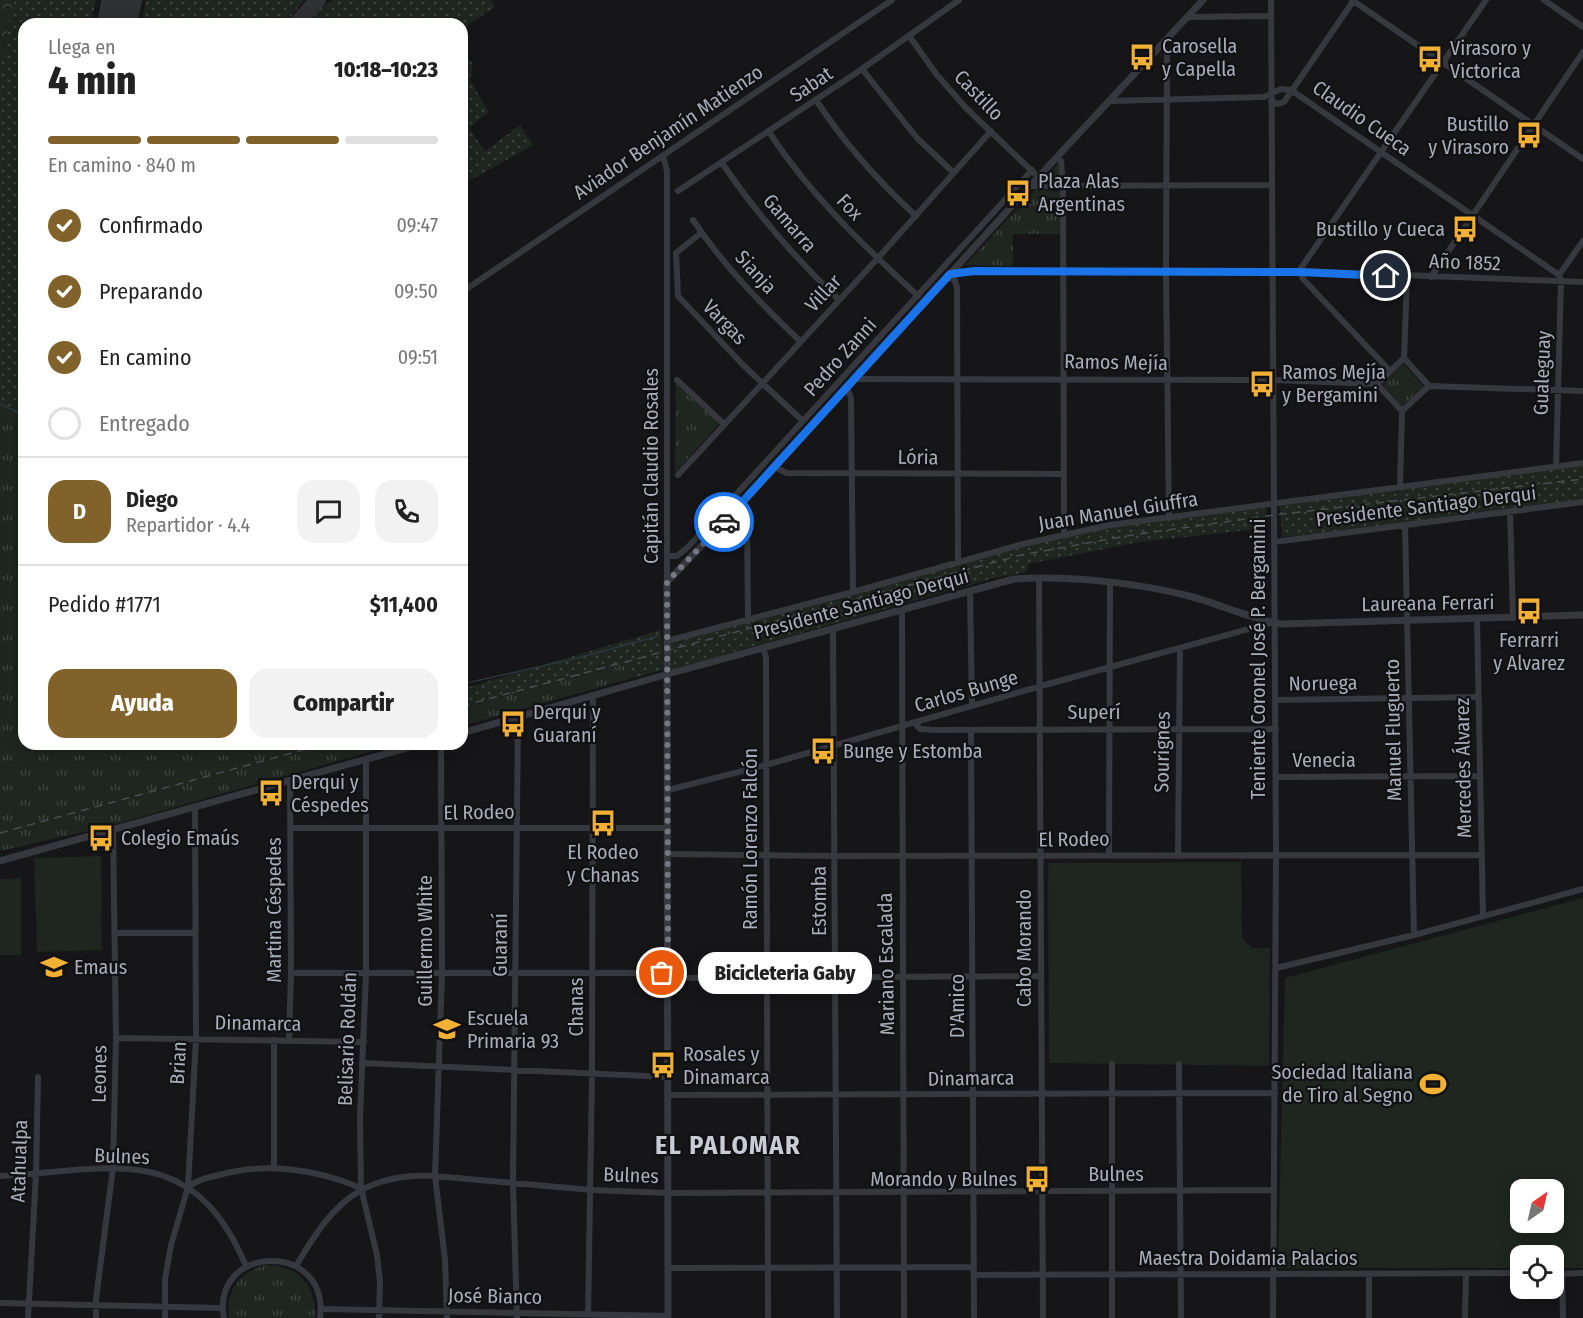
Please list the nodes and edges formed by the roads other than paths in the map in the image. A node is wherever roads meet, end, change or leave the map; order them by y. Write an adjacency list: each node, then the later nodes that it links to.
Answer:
1 (892, 0): 25 (street, Aviador Benjamín Matienzo)
2 (959, 0): 11 (street, Sabat)
3 (1203, 0): 8 (street)
4 (1271, 0): 9 (street, Teniente Coronel José P. Bergamini)
5 (1353, 0): 14 (street); 16 (street)
6 (1485, 0): 14 (street)
7 (1544, 0): 10 (street)
8 (1188, 16): 9 (street); 12 (street)
9 (1271, 16): 17 (street, Teniente Coronel José P. Bergamini)
10 (1583, 27)
11 (910, 37): 15 (street, Sabat); 22 (street, Castillo)
12 (1161, 45): 18 (street); 20 (street)
13 (1583, 52): 21 (street)
14 (1443, 62): 21 (street); 24 (street)
15 (862, 69): 19 (street, Sabat); 30 (street)
16 (1291, 90): 17 (street, Claudio Cueca); 17 (street); 24 (street, Claudio Cueca)
17 (1271, 98): 18 (street, Claudio Cueca); 33 (street, Teniente Coronel José P. Bergamini)
18 (1167, 99): 20 (street, Claudio Cueca); 32 (street)
19 (816, 100): 23 (street, Sabat); 38 (street)
20 (1109, 101): 26 (street)
21 (1533, 124): 27 (street); 37 (street)
22 (991, 131): 29 (street, Castillo); 30 (street, Villar)
23 (769, 132): 28 (street, Sabat); 42 (street, Fox)
24 (1381, 152): 37 (street, Claudio Cueca); 47 (street)
25 (663, 156): 54 (street, Aviador Benjamín Matienzo); 91 (street, Capitán Claudio Rosales)
26 (1056, 158): 31 (street); 35 (street)
27 (1583, 159)
28 (722, 163): 36 (street, Sabat); 56 (street, Gamarra)
29 (1032, 170): 31 (street, Castillo); 55 (street, Pedro Zanni)
30 (954, 173): 38 (street, Villar)
31 (1037, 179): 34 (street)
32 (1166, 185): 33 (street); 35 (street); 46 (street)
33 (1272, 185): 44 (street, Teniente Coronel José P. Bergamini)
34 (1030, 186): 35 (street); 48 (street)
35 (1063, 187): 45 (street)
36 (678, 191)
37 (1471, 215): 43 (street, Claudio Cueca); 50 (street)
38 (916, 216): 42 (street, Villar)
39 (693, 220): 40 (street, Sianja)
40 (702, 233): 57 (street, Sianja); 66 (street, Vargas)
41 (1583, 241): 51 (street)
42 (878, 258): 55 (street, Fox); 56 (street, Villar)
43 (1550, 269): 51 (street, Claudio Cueca); 52 (street)
44 (1272, 271): 46 (street, Año 1852); 47 (street, Año 1852); 65 (street, Teniente Coronel José P. Bergamini)
45 (1064, 272): 46 (street, Año 1852); 48 (street, Año 1852); 61 (street)
46 (1166, 272): 64 (street)
47 (1300, 272): 49 (street, Año 1852); 59 (street)
48 (948, 276): 60 (street); 62 (street)
49 (1407, 277): 50 (street, Año 1852); 58 (street)
50 (1431, 277): 52 (street, Año 1852)
51 (1560, 278): 52 (street, Año 1852); 53 (street, Año 1852); 70 (street, Gualeguay)
52 (1547, 281)
53 (1583, 282)
54 (468, 288)
55 (918, 296): 73 (street, Pedro Zanni)
56 (839, 300): 57 (street, Villar)
57 (800, 341): 66 (street, Villar)
58 (1404, 358): 59 (street); 68 (street)
59 (1390, 371): 67 (street)
60 (958, 378): 61 (street, Ramos Mejía); 62 (street, Ramos Mejía); 79 (street)
61 (1063, 378): 64 (street, Ramos Mejía); 80 (street)
62 (854, 379): 69 (street)
63 (677, 380): 74 (street)
64 (1168, 380): 65 (street, Ramos Mejía); 87 (street)
65 (1274, 380): 67 (street, Ramos Mejía); 85 (street, Teniente Coronel José P. Bergamini)
66 (762, 384): 73 (street, Vargas); 74 (street, Villar)
67 (1377, 384): 72 (street)
68 (1430, 386): 70 (street); 72 (street)
69 (847, 388): 77 (street); 78 (street)
70 (1558, 390): 71 (street); 76 (street, Gualeguay)
71 (1583, 392)
72 (1402, 411): 82 (street)
73 (803, 422): 91 (street, Pedro Zanni)
74 (724, 423): 81 (street, Villar)
75 (1583, 463): 76 (street, Juan Manuel Giuffra)
76 (1556, 466): 82 (street, Juan Manuel Giuffra)
77 (774, 467): 78 (street, Lória); 83 (street)
78 (852, 473): 79 (street, Lória); 97 (street)
79 (959, 474): 80 (street, Lória); 92 (street)
80 (1063, 474): 89 (street)
81 (678, 475)
82 (1400, 487): 85 (street, Juan Manuel Giuffra)
83 (743, 502): 94 (street); 103 (street)
84 (1583, 502): 86 (street, Presidente Santiago Derqui)
85 (1274, 504): 87 (street, Juan Manuel Giuffra); 90 (street, Teniente Coronel José P. Bergamini)
86 (1510, 511): 88 (street, Presidente Santiago Derqui); 100 (street)
87 (1169, 518): 89 (street, Juan Manuel Giuffra)
88 (1404, 525): 90 (street, Presidente Santiago Derqui); 102 (street, Manuel Fluguerto)
89 (1064, 534): 92 (street, Juan Manuel Giuffra)
90 (1274, 542): 104 (street, Teniente Coronel José P. Bergamini)
91 (667, 556): 94 (street, Capitán Claudio Rosales)
92 (958, 561): 97 (street, Juan Manuel Giuffra)
93 (1039, 579): 95 (street, Presidente Santiago Derqui); 96 (street, Presidente Santiago Derqui); 111 (street, Cabo Morando)
94 (667, 582): 106 (street, Capitán Claudio Rosales)
95 (1110, 583): 104 (street, Presidente Santiago Derqui); 109 (street)
96 (970, 591): 98 (street, Presidente Santiago Derqui); 116 (street)
97 (853, 592): 103 (street, Juan Manuel Giuffra)
98 (902, 610): 105 (street, Presidente Santiago Derqui); 119 (street, Mariano Escalada)
99 (1583, 615): 100 (street, Laureana Ferrari)
100 (1513, 618): 101 (street, Laureana Ferrari)
101 (1477, 619): 102 (street, Laureana Ferrari); 113 (street, Mercedes Álvarez)
102 (1407, 620): 104 (street, Laureana Ferrari); 114 (street, Manuel Fluguerto)
103 (748, 621): 106 (street, Juan Manuel Giuffra)
104 (1274, 622): 108 (street, Carlos Bunge); 115 (street, Teniente Coronel José P. Bergamini)
105 (833, 629): 107 (street, Presidente Santiago Derqui); 126 (street, Estomba)
106 (667, 641): 110 (street, Capitán Claudio Rosales)
107 (763, 648): 110 (street, Presidente Santiago Derqui); 130 (street, Ramón Lorenzo Falcón)
108 (1180, 648): 109 (street, Carlos Bunge); 122 (street, Sourignes)
109 (1109, 667): 111 (street, Carlos Bunge); 120 (street)
110 (668, 674): 112 (street, Presidente Santiago Derqui); 135 (street, Capitán Claudio Rosales)
111 (1041, 686): 116 (street, Carlos Bunge); 121 (street, Cabo Morando)
112 (593, 695): 117 (street, Presidente Santiago Derqui); 142 (street, Chanas)
113 (1479, 697): 114 (street, Noruega); 132 (street, Mercedes Álvarez)
114 (1409, 698): 115 (street, Noruega); 131 (street, Manuel Fluguerto)
115 (1276, 700): 123 (street, Teniente Coronel José P. Bergamini)
116 (972, 706): 118 (street, Carlos Bunge)
117 (518, 717): 125 (street, Presidente Santiago Derqui); 138 (street, Guaraní)
118 (915, 723): 119 (street, Carlos Bunge); 124 (street, Superí)
119 (903, 726): 126 (street, Carlos Bunge); 151 (street, Mariano Escalada)
120 (1110, 728): 121 (street, Superí); 122 (street, Superí); 146 (street)
121 (1040, 729): 124 (street, Superí); 153 (street, Cabo Morando)
122 (1178, 729): 123 (street, Superí); 154 (street, Sourignes)
123 (1276, 729): 133 (street, Teniente Coronel José P. Bergamini)
124 (971, 730): 152 (street, D'Amico)
125 (468, 731)
126 (834, 745): 130 (street, Carlos Bunge); 150 (street, Estomba)
127 (399, 750): 129 (street)
128 (441, 750): 141 (street, Guillermo White)
129 (366, 759): 134 (street); 140 (street, Belisario Roldán)
130 (766, 765): 135 (street, Carlos Bunge); 145 (street, Ramón Lorenzo Falcón)
131 (1411, 776): 132 (street, Venecia); 133 (street, Venecia); 148 (street, Manuel Fluguerto)
132 (1480, 776): 149 (street, Mercedes Álvarez)
133 (1276, 777): 147 (street, Teniente Coronel José P. Bergamini)
134 (290, 781): 136 (street); 137 (street, Martina Céspedes)
135 (668, 790): 139 (street, Capitán Claudio Rosales)
136 (195, 807): 143 (street); 159 (street, Brian)
137 (291, 828): 140 (street, El Rodeo); 162 (street, Martina Céspedes)
138 (516, 828): 141 (street, El Rodeo); 142 (street, El Rodeo); 166 (street, Guaraní)
139 (668, 828): 142 (street, El Rodeo); 144 (street, Capitán Claudio Rosales)
140 (367, 829): 141 (street, El Rodeo); 165 (street, Belisario Roldán)
141 (441, 829): 163 (street, Guillermo White)
142 (593, 829): 164 (street, Chanas)
143 (113, 830): 155 (street); 158 (street, Leones)
144 (668, 854): 145 (street, El Rodeo); 167 (street, Capitán Claudio Rosales)
145 (767, 855): 150 (street, El Rodeo); 171 (street, Ramón Lorenzo Falcón)
146 (1109, 855): 153 (street, El Rodeo); 154 (street, El Rodeo)
147 (1276, 855): 148 (street, El Rodeo); 154 (street, El Rodeo); 161 (street, Teniente Coronel José P. Bergamini)
148 (1412, 855): 149 (street, El Rodeo); 160 (street, Manuel Fluguerto)
149 (1481, 855): 157 (street, Mercedes Álvarez)
150 (836, 856): 151 (street, El Rodeo); 172 (street, Estomba)
151 (901, 856): 152 (street, El Rodeo); 168 (street, Mariano Escalada)
152 (972, 856): 153 (street, El Rodeo); 169 (street, D'Amico)
153 (1040, 856): 170 (street, Cabo Morando)
154 (1178, 856)
155 (0, 861)
156 (1583, 889): 157 (street)
157 (1483, 916): 160 (street)
158 (115, 933): 159 (street); 173 (street, Leones)
159 (195, 933): 174 (street, Brian)
160 (1414, 935): 161 (street)
161 (1276, 968): 186 (street, Teniente Coronel José P. Bergamini)
162 (291, 973): 165 (street); 176 (street, Martina Céspedes)
163 (442, 973): 165 (street); 166 (street); 181 (street, Guillermo White)
164 (593, 973): 166 (street); 167 (street); 183 (street, Chanas)
165 (366, 974): 177 (street, Belisario Roldán)
166 (516, 974): 182 (street, Guaraní)
167 (668, 976): 171 (street); 185 (street, Capitán Claudio Rosales)
168 (904, 976): 169 (street); 172 (street); 191 (street, Mariano Escalada)
169 (973, 976): 170 (street); 192 (street, D'Amico)
170 (1041, 976): 187 (street, Cabo Morando)
171 (767, 978): 172 (street); 194 (street, Ramón Lorenzo Falcón)
172 (836, 978): 190 (street, Estomba)
173 (116, 1038): 174 (street, Dinamarca); 196 (street, Leones)
174 (196, 1039): 175 (street, Dinamarca); 201 (street, Brian)
175 (274, 1040): 176 (street, Dinamarca); 195 (street)
176 (289, 1040): 177 (street, Dinamarca)
177 (364, 1042): 178 (street, Belisario Roldán)
178 (362, 1063): 181 (street); 202 (street, Belisario Roldán)
179 (1112, 1064): 193 (street)
180 (1179, 1064): 188 (street)
181 (440, 1065): 182 (street); 199 (street, Guillermo White)
182 (515, 1069): 183 (street); 200 (street, Guaraní)
183 (592, 1073): 185 (street); 203 (street, Chanas)
184 (38, 1077): 197 (street, Atahualpa)
185 (669, 1077): 189 (street, Capitán Claudio Rosales)
186 (1275, 1093): 188 (street, Dinamarca); 206 (street, Teniente Coronel José P. Bergamini)
187 (1041, 1094): 192 (street, Dinamarca); 193 (street, Dinamarca); 209 (street, Cabo Morando)
188 (1179, 1094): 193 (street, Dinamarca); 205 (street)
189 (669, 1095): 194 (street, Dinamarca); 212 (street, Capitán Claudio Rosales)
190 (836, 1095): 191 (street, Dinamarca); 194 (street, Dinamarca); 207 (street, Estomba)
191 (904, 1095): 192 (street, Dinamarca); 211 (street, Mariano Escalada)
192 (973, 1095): 208 (street, D'Amico)
193 (1112, 1095): 204 (street)
194 (767, 1096): 210 (street, Ramón Lorenzo Falcón)
195 (274, 1167): 201 (street); 202 (street)
196 (113, 1168): 197 (street, Bulnes); 201 (street, Bulnes); 233 (street, Leones)
197 (36, 1174): 198 (street, Bulnes); 232 (street, Atahualpa)
198 (0, 1176)
199 (435, 1176): 200 (street, Bulnes); 202 (street, Bulnes); 238 (street, Guillermo White)
200 (513, 1183): 203 (street, Bulnes); 239 (street, Guaraní)
201 (188, 1187): 213 (street); 234 (street, Brian)
202 (361, 1188): 214 (street); 237 (street, Belisario Roldán)
203 (591, 1190): 212 (street, Bulnes); 240 (street, Chanas)
204 (1111, 1190): 205 (street, Bulnes); 209 (street, Bulnes); 229 (street)
205 (1179, 1190): 206 (street, Bulnes); 222 (street)
206 (1274, 1190): 223 (street, Teniente Coronel José P. Bergamini)
207 (836, 1191): 210 (street, Bulnes); 211 (street, Bulnes); 218 (street, Estomba)
208 (974, 1191): 209 (street, Bulnes); 211 (street, Bulnes); 215 (street, D'Amico)
209 (1042, 1191): 228 (street, Cabo Morando)
210 (767, 1192): 212 (street, Bulnes); 217 (street, Ramón Lorenzo Falcón)
211 (904, 1192): 219 (street, Mariano Escalada)
212 (668, 1193): 216 (street, Capitán Claudio Rosales)
213 (246, 1266): 214 (street); 235 (street)
214 (296, 1266): 236 (street)
215 (974, 1267): 219 (street); 227 (street, D'Amico)
216 (669, 1268): 217 (street); 241 (street, Capitán Claudio Rosales)
217 (768, 1268): 218 (street); 248 (street, Ramón Lorenzo Falcón)
218 (837, 1268): 219 (street); 249 (street, Estomba)
219 (904, 1268): 250 (street, Mariano Escalada)
220 (1466, 1273): 221 (street, Maestra Doidamia Palacios); 224 (street, Maestra Doidamia Palacios); 257 (street)
221 (1510, 1273)
222 (1181, 1274): 223 (street, Maestra Doidamia Palacios); 229 (street, Maestra Doidamia Palacios); 254 (street)
223 (1273, 1274): 224 (street, Maestra Doidamia Palacios); 255 (street, Teniente Coronel José P. Bergamini)
224 (1370, 1274): 256 (street)
225 (1564, 1274): 226 (street)
226 (1583, 1274)
227 (974, 1275): 228 (street, Maestra Doidamia Palacios); 251 (street, D'Amico)
228 (1043, 1275): 229 (street, Maestra Doidamia Palacios); 252 (street, Cabo Morando)
229 (1111, 1275): 253 (street)
230 (1563, 1299): 258 (street)
231 (0, 1303): 232 (street)
232 (27, 1303): 233 (street); 242 (street, Atahualpa)
233 (95, 1306): 234 (street); 243 (street, Leones)
234 (165, 1306): 235 (street); 244 (street, Brian)
235 (222, 1308): 245 (street)
236 (321, 1309): 237 (street, José Bianco); 246 (street)
237 (380, 1310): 238 (street, José Bianco); 247 (street, Belisario Roldán)
238 (448, 1315): 239 (street, José Bianco)
239 (517, 1316): 240 (street, José Bianco)
240 (588, 1317): 241 (street, José Bianco)
241 (668, 1317)
242 (28, 1318)
243 (96, 1318)
244 (165, 1318)
245 (224, 1318)
246 (320, 1318)
247 (379, 1318)
248 (768, 1318)
249 (837, 1318)
250 (904, 1318)
251 (974, 1318)
252 (1043, 1318)
253 (1112, 1318)
254 (1181, 1318)
255 (1273, 1318)
256 (1369, 1318)
257 (1466, 1318)
258 (1563, 1318)

